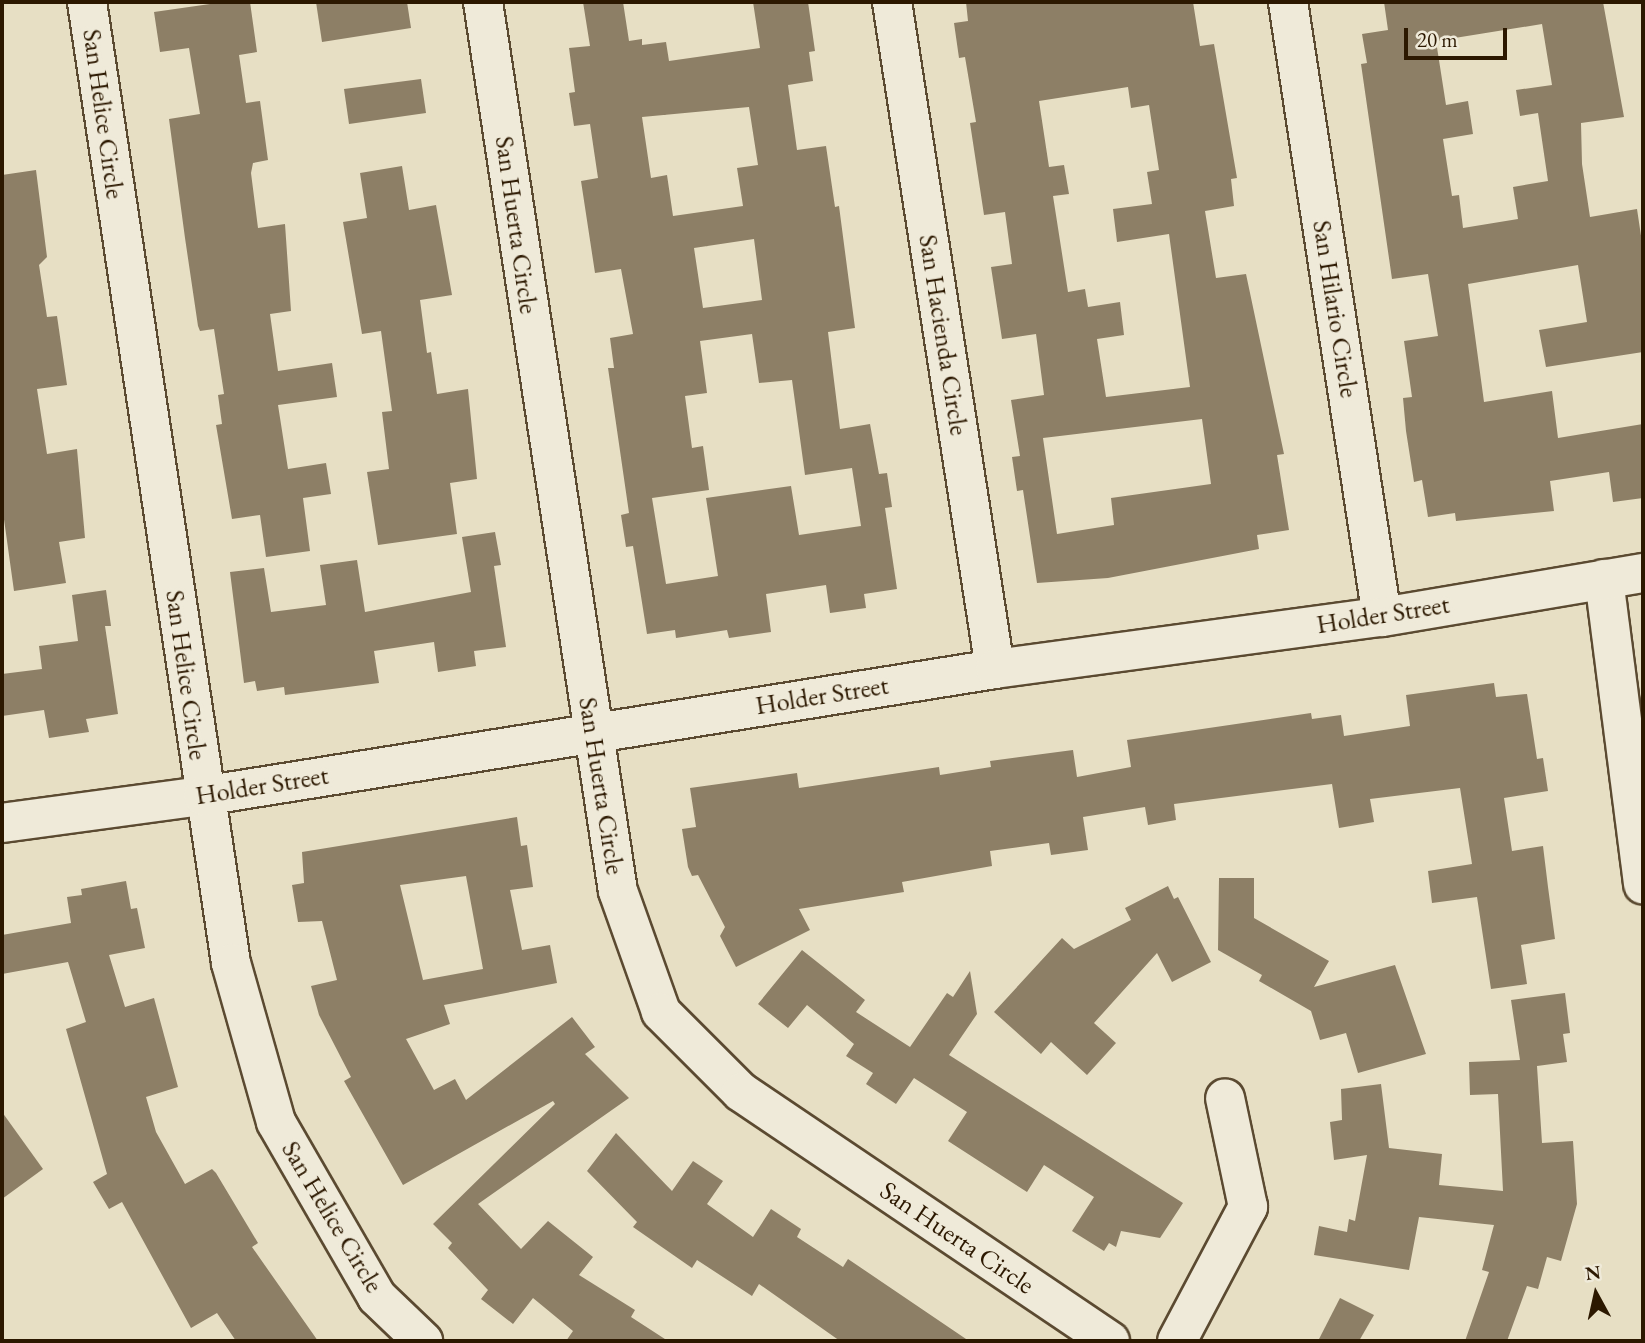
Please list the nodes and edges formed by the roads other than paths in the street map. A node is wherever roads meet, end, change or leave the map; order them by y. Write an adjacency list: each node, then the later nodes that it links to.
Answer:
1 (87, 2): 10 (street, San Helice Circle)
2 (483, 2): 9 (street, San Huerta Circle)
3 (892, 2): 8 (street, San Hacienda Circle)
4 (1288, 2): 7 (street, San Hilario Circle)
5 (1643, 573): 6 (street, Holder Street)
6 (1604, 579): 7 (street, Holder Street); 12 (street)
7 (1382, 617): 8 (street, Holder Street)
8 (995, 669): 9 (street, Holder Street)
9 (592, 733): 10 (street, Holder Street); 15 (street, San Huerta Circle)
10 (203, 796): 11 (street, Holder Street); 14 (street, San Helice Circle)
11 (2, 823)
12 (1643, 885)
13 (1225, 1098): 16 (street)
14 (423, 1341)
15 (1110, 1341)
16 (1177, 1341)

